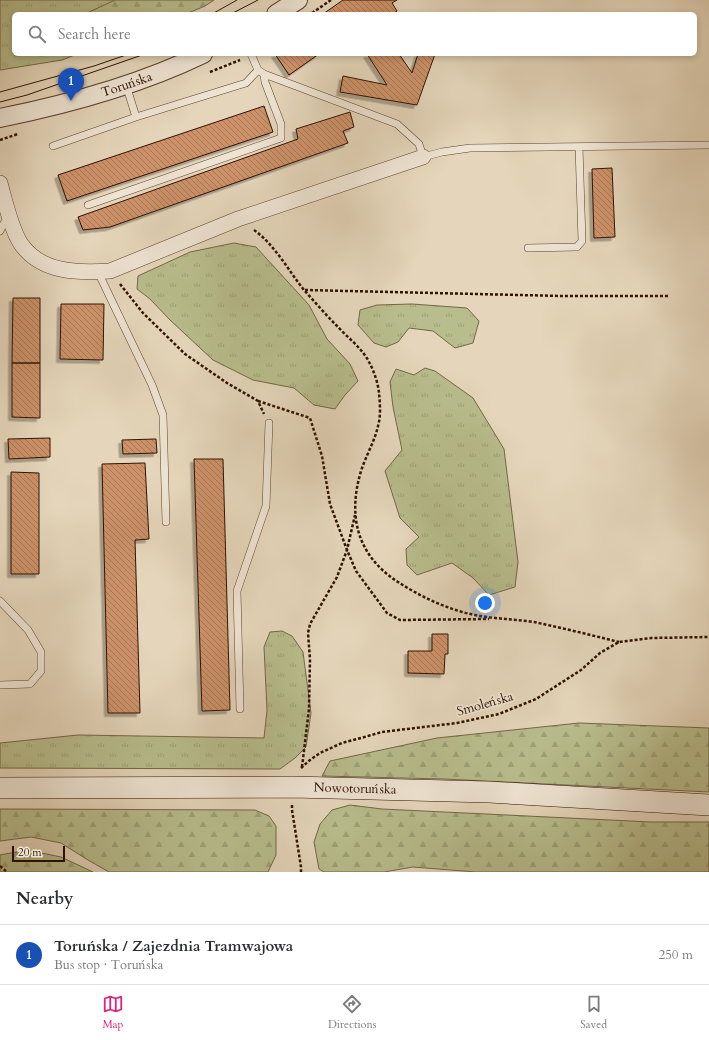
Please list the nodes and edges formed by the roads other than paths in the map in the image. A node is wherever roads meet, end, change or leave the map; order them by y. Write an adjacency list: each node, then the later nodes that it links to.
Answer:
1 (298, 0): 2 (street)
2 (279, 12)
3 (198, 56): 6 (street, Toruńska)
4 (252, 56): 5 (lane)
5 (261, 72): 7 (lane); 12 (lane); 14 (lane)
6 (126, 85): 7 (lane); 8 (street, Toruńska)
7 (136, 117): 10 (lane)
8 (0, 118)
9 (709, 145): 11 (lane)
10 (53, 146)
11 (579, 147): 12 (lane); 17 (lane)
12 (424, 157): 18 (street)
13 (0, 183): 15 (street)
14 (88, 205)
15 (5, 218): 16 (lane); 18 (street)
16 (0, 231)
17 (528, 248)
18 (104, 271): 20 (lane)
19 (269, 423): 23 (lane)
20 (166, 522)
21 (1, 605): 22 (lane)
22 (0, 684)
23 (240, 709)
24 (0, 788): 25 (main road, Nowotoruńska)
25 (709, 805)

